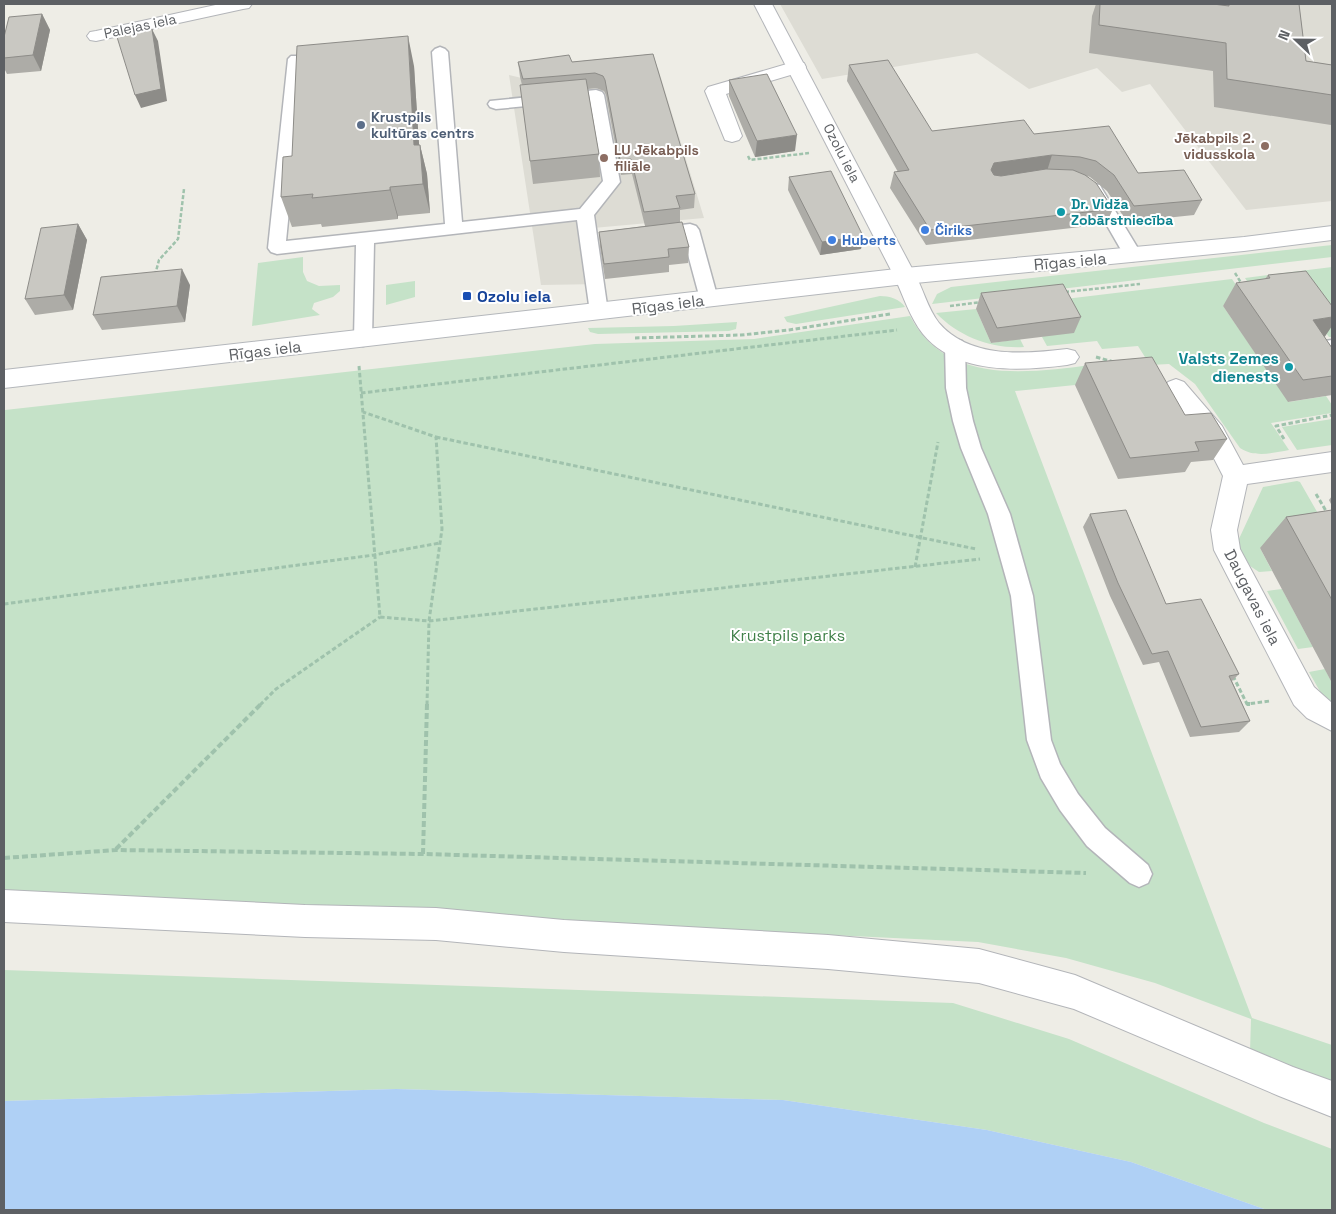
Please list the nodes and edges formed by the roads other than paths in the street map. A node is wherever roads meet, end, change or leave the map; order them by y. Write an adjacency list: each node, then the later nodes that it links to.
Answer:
1 (243, 4): 3 (street, Palejas iela)
2 (763, 4): 6 (street, Ozolu iela)
3 (96, 36)
4 (440, 52): 11 (lane)
5 (296, 59): 15 (lane)
6 (798, 67): 8 (street); 18 (street, Ozolu iela)
7 (496, 104): 10 (lane)
8 (732, 136)
9 (1076, 180): 17 (lane)
10 (585, 214): 11 (lane); 16 (lane)
11 (454, 229): 15 (lane)
12 (1332, 234): 17 (street, Rīgas iela)
13 (635, 235): 19 (lane)
14 (607, 238): 16 (lane)
15 (365, 239): 21 (lane)
16 (589, 240): 20 (lane)
17 (1133, 255): 18 (street, Rīgas iela)
18 (906, 276): 19 (street, Rīgas iela); 22 (street)
19 (709, 299): 20 (street, Rīgas iela)
20 (599, 312): 21 (street, Rīgas iela)
21 (364, 339): 24 (street, Rīgas iela)
22 (955, 346): 23 (street); 29 (lane)
23 (1067, 357)
24 (4, 379)
25 (1176, 388): 27 (street)
26 (1332, 462): 27 (street)
27 (1236, 476): 28 (street, Daugavas iela)
28 (1332, 718)
29 (1139, 874)
30 (4, 906): 31 (street)
31 (1332, 1098)

